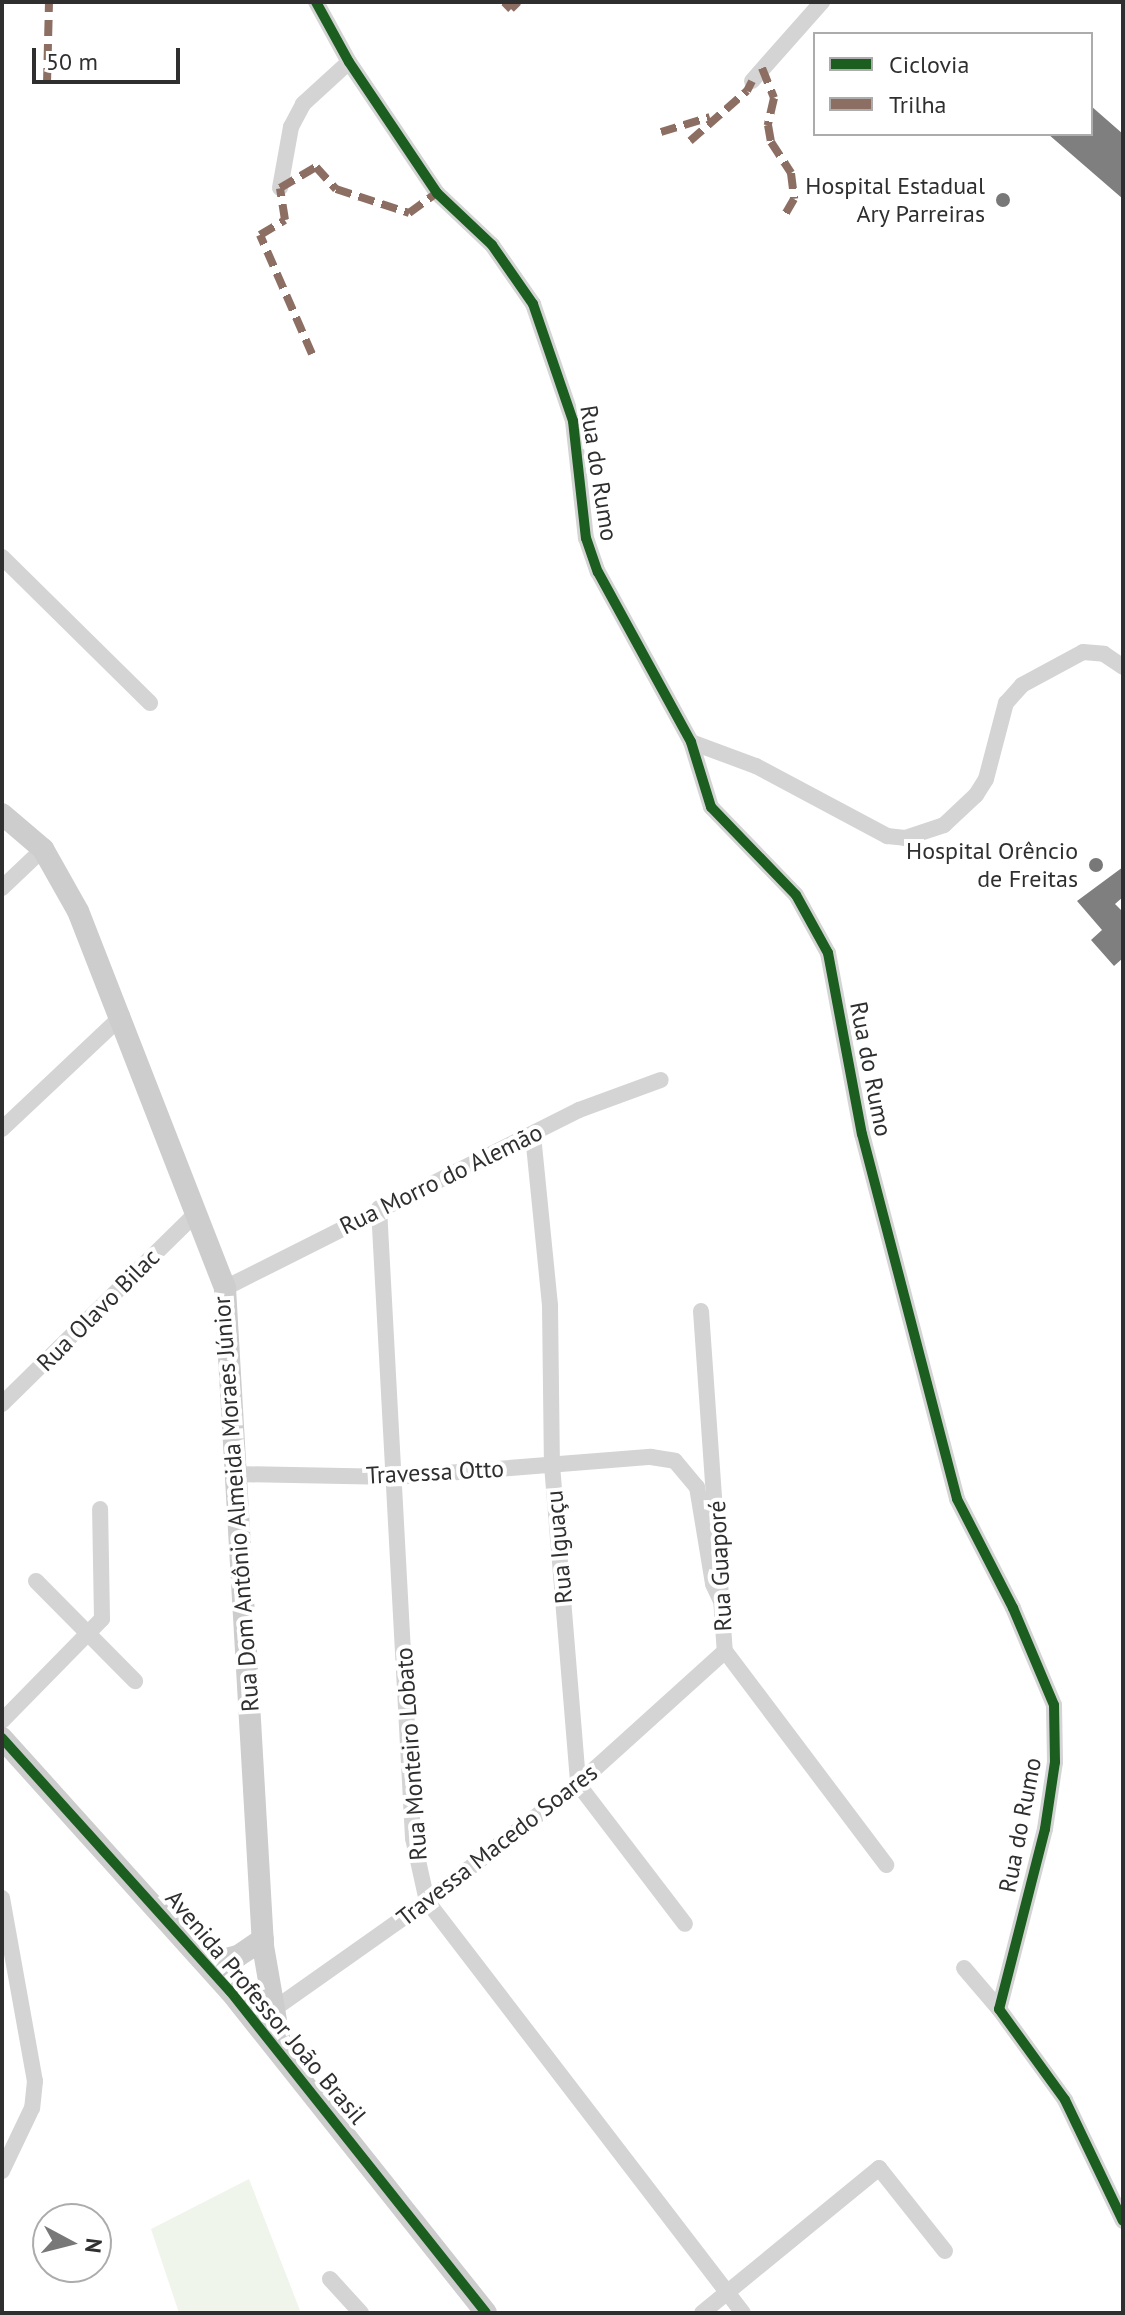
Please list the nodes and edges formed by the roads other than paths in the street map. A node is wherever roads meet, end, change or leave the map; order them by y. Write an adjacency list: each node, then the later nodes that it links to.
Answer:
1 (316, 2): 3 (street, Rua do Rumo)
2 (822, 2): 4 (street)
3 (349, 62): 5 (street); 9 (street, Rua do Rumo)
4 (752, 81)
5 (280, 188)
6 (2, 557): 8 (street)
7 (1123, 667): 9 (street)
8 (150, 703)
9 (691, 742): 41 (street, Rua do Rumo)
10 (2, 814): 11 (main road, Rua Dom Antônio Almeida Moraes Júnior)
11 (43, 849): 12 (street); 13 (main road, Rua Dom Antônio Almeida Moraes Júnior)
12 (2, 888)
13 (122, 1016): 15 (street); 18 (main road, Rua Dom Antônio Almeida Moraes Júnior)
14 (661, 1080): 16 (street, Rua Morro do Alemão)
15 (2, 1129)
16 (533, 1135): 17 (street, Rua Morro do Alemão); 22 (street, Rua Iguaçu)
17 (379, 1208): 19 (street, Rua Morro do Alemão); 24 (street, Rua Monteiro Lobato)
18 (194, 1215): 19 (main road, Rua Dom Antônio Almeida Moraes Júnior); 21 (street, Rua Olavo Bilac)
19 (225, 1288): 23 (main road, Rua Dom Antônio Almeida Moraes Júnior)
20 (701, 1311): 27 (street, Rua Guaporé)
21 (2, 1404)
22 (552, 1465): 24 (street, Travessa Otto); 27 (street, Travessa Otto); 32 (street, Rua Iguaçu)
23 (236, 1474): 24 (street, Travessa Otto); 37 (main road, Rua Dom Antônio Almeida Moraes Júnior)
24 (395, 1477): 35 (street, Rua Monteiro Lobato)
25 (100, 1509): 28 (street)
26 (36, 1581): 28 (street)
27 (720, 1599): 29 (street, Rua Guaporé)
28 (88, 1636): 30 (street); 31 (street)
29 (725, 1651): 32 (street, Travessa Macedo Soares); 33 (street, Rua Guaporé)
30 (135, 1681)
31 (2, 1739): 39 (main road, Avenida Professor João Brasil)
32 (578, 1784): 35 (street, Travessa Macedo Soares); 36 (street)
33 (886, 1865)
34 (2, 1898): 38 (street)
35 (427, 1901): 42 (street, Travessa Macedo Soares); 48 (street, Rua Monteiro Lobato)
36 (685, 1924)
37 (263, 1939): 39 (main road); 42 (main road, Rua Dom Antônio Almeida Moraes Júnior)
38 (4, 1942): 44 (street)
39 (208, 1964): 42 (main road, Avenida Professor João Brasil)
40 (964, 1968): 41 (street)
41 (999, 2009): 45 (street)
42 (263, 2016): 43 (main road, Rua Dom Antônio Almeida Moraes Júnior)
43 (282, 2055): 49 (main road, Avenida Professor João Brasil)
44 (2, 2171)
45 (1123, 2221)
46 (945, 2251): 48 (street)
47 (330, 2279): 50 (street)
48 (728, 2293): 51 (street); 52 (street, Rua Monteiro Lobato)
49 (480, 2311)
50 (361, 2313)
51 (702, 2313)
52 (743, 2313)

